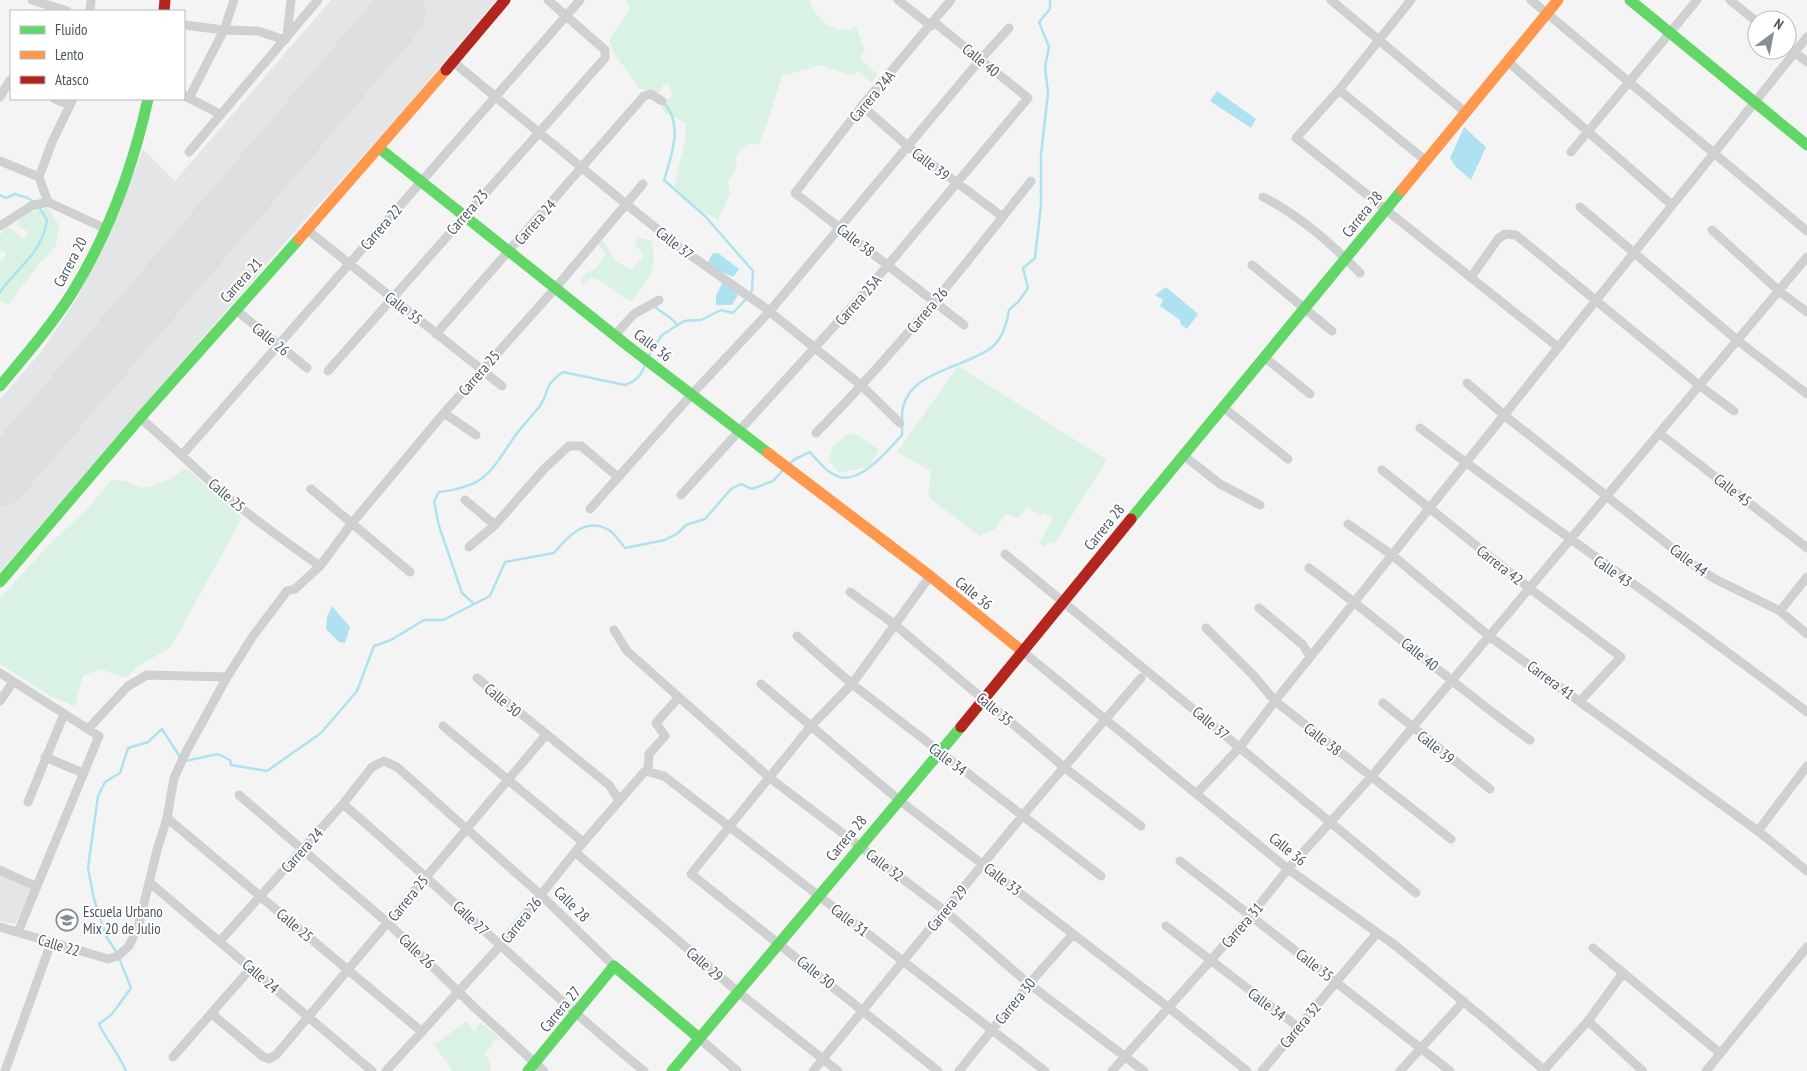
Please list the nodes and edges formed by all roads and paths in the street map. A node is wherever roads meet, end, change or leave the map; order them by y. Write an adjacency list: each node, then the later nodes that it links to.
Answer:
1 (32, 0): 17 (street)
2 (234, 0): 24 (street)
3 (291, 0): 27 (street)
4 (318, 0): 27 (street)
5 (505, 0): 31 (street, Carrera 21)
6 (548, 0): 20 (street)
7 (580, 0): 20 (street, Carrera 22)
8 (898, 0): 21 (street, Calle 40)
9 (951, 0): 21 (street, Carrera 24A)
10 (1331, 0): 28 (street)
11 (1411, 0): 28 (street)
12 (1531, 0): 18 (street)
13 (1558, 0): 18 (street, Carrera 28)
14 (1630, 0): 25 (street)
15 (1698, 0): 25 (street)
16 (1730, 0): 19 (street)
17 (64, 10)
18 (1547, 13): 34 (street, Carrera 28); 37 (street)
19 (1747, 14)
20 (567, 15): 41 (street, Carrera 22); 51 (street, Carrera 23)
21 (933, 24): 32 (street, Calle 40); 47 (street, Carrera 24A)
22 (185, 25): 24 (street)
23 (1009, 28): 32 (street)
24 (224, 30): 27 (street); 40 (street)
25 (1669, 33): 37 (street); 46 (street)
26 (1807, 37): 29 (street)
27 (286, 39): 49 (street)
28 (1378, 39): 38 (street); 48 (street)
29 (1797, 50)
30 (1797, 54): 35 (street)
31 (452, 60): 41 (street, Calle 37); 54 (street, Carrera 21)
32 (980, 60): 42 (street, Calle 40); 53 (street)
33 (1789, 60): 46 (street)
34 (1507, 61): 48 (street, Carrera 28); 50 (street)
35 (1807, 62)
36 (10, 82): 39 (street)
37 (1630, 82): 50 (street); 57 (street)
38 (1339, 90): 58 (street); 72 (street)
39 (0, 97)
40 (186, 97): 49 (street)
41 (494, 98): 51 (street, Calle 37); 62 (street, Carrera 22)
42 (1028, 98): 64 (street, Carrera 25A)
43 (148, 100): 77 (street, Carrera 20)
44 (662, 101): 60 (street, Carrera 24)
45 (71, 102): 61 (street)
46 (1755, 102): 52 (street); 57 (street)
47 (862, 106): 53 (street, Calle 39); 66 (street, Carrera 24A)
48 (1466, 112): 58 (street, Carrera 28)
49 (220, 114): 55 (street)
50 (1590, 131): 56 (street); 70 (street)
51 (538, 132): 60 (street, Calle 37); 73 (street, Carrera 23)
52 (1807, 145)
53 (909, 147): 64 (street, Calle 39); 76 (street)
54 (378, 148): 62 (street, Calle 36); 78 (street, Carrera 21)
55 (189, 152)
56 (1571, 152)
57 (1713, 154): 70 (street); 80 (street)
58 (1426, 160): 72 (street, Carrera 28)
59 (0, 161): 61 (street)
60 (581, 168): 69 (street, Calle 37); 81 (street, Carrera 24)
61 (39, 177): 68 (street)
62 (422, 180): 73 (street, Calle 36); 85 (street, Carrera 22)
63 (1031, 181): 74 (street, Carrera 26)
64 (955, 182): 74 (street, Calle 39); 86 (street, Carrera 25A)
65 (643, 184): 69 (street, Carrera 25)
66 (795, 193): 76 (street, Calle 38)
67 (1263, 197): 84 (street)
68 (48, 202): 75 (street); 77 (street)
69 (626, 204): 90 (street, Carrera 25); 98 (street, Calle 37)
70 (1672, 205): 82 (street)
71 (1580, 208): 82 (street)
72 (1386, 209): 84 (street, Carrera 28); 89 (street)
73 (465, 215): 81 (street, Calle 36); 92 (street, Carrera 23)
74 (1003, 217): 95 (street, Carrera 26)
75 (0, 226)
76 (840, 227): 86 (street, Calle 38); 98 (street)
77 (104, 228): 114 (street, Carrera 20)
78 (306, 229): 85 (street, Calle 35); 97 (street, Carrera 21)
79 (1712, 230): 91 (street)
80 (1807, 231)
81 (510, 250): 90 (street, Calle 36); 102 (street, Carrera 24)
82 (1634, 252): 94 (street); 104 (street)
83 (1807, 257): 91 (street, Carrera 31)
84 (1345, 258): 88 (street); 96 (street, Carrera 28)
85 (348, 264): 92 (street, Calle 35); 105 (street, Carrera 22)
86 (888, 265): 95 (street, Calle 38); 107 (street, Carrera 25A)
87 (1252, 266): 96 (street)
88 (1360, 273)
89 (1471, 277): 94 (street); 106 (street)
90 (556, 287): 103 (street, Calle 36); 110 (street, Carrera 25)
91 (1778, 291): 99 (street); 104 (street, Carrera 31)
92 (392, 299): 102 (street, Calle 35); 111 (street, Carrera 23)
93 (659, 300): 103 (street)
94 (1596, 300): 106 (street); 113 (street)
95 (936, 301): 100 (street, Calle 38); 116 (street, Carrera 26)
96 (1304, 308): 101 (street); 108 (street, Carrera 28)
97 (235, 309): 105 (street, Calle 26); 124 (street, Carrera 21)
98 (766, 310): 107 (street, Calle 37); 117 (street)
99 (1807, 312)
100 (964, 325)
101 (1332, 331)
102 (436, 334): 110 (street, Calle 35)
103 (615, 335): 117 (street, Calle 36)
104 (1738, 340): 113 (street, Carrera 31); 119 (street)
105 (278, 345): 109 (street, Calle 26); 131 (street, Carrera 22)
106 (1558, 347): 123 (street)
107 (815, 348): 116 (street, Calle 37); 127 (street, Carrera 25A)
108 (1264, 357): 118 (street); 120 (street, Carrera 28)
109 (307, 368)
110 (481, 370): 115 (street, Calle 35); 122 (street, Carrera 25)
111 (328, 371)
112 (1467, 383): 123 (street, Calle 44)
113 (1699, 385): 121 (street); 129 (street, Carrera 31)
114 (0, 386)
115 (502, 386)
116 (862, 386): 125 (street, Calle 37); 128 (street, Carrera 26)
117 (692, 394): 127 (street, Calle 36); 136 (street)
118 (1310, 394)
119 (1807, 394)
120 (1223, 407): 132 (street, Carrera 28); 133 (street)
121 (1734, 411)
122 (444, 413): 130 (street); 144 (street, Carrera 25)
123 (1504, 415): 134 (street); 139 (street, Calle 44)
124 (140, 418): 131 (street, Calle 25); 157 (street, Carrera 21)
125 (900, 423)
126 (1420, 428): 134 (street, Calle 43)
127 (741, 431): 138 (street, Carrera 25A); 155 (street, Calle 36)
128 (816, 433)
129 (1659, 433): 139 (street, Carrera 31); 149 (street, Calle 45)
130 (476, 435)
131 (182, 454): 152 (street, Calle 25)
132 (1183, 455): 141 (street); 161 (street, Carrera 28)
133 (1288, 459)
134 (1466, 462): 142 (street); 147 (street, Calle 43)
135 (1382, 470): 142 (street, Carrera 42)
136 (618, 477): 143 (street); 146 (street)
137 (311, 489): 144 (street)
138 (681, 495)
139 (1607, 495): 147 (street, Carrera 31); 163 (street, Calle 44)
140 (465, 500): 146 (street)
141 (1260, 506)
142 (1429, 508): 151 (street); 158 (street, Carrera 42)
143 (590, 509)
144 (352, 523): 152 (street, Carrera 25); 154 (street)
145 (1348, 524): 151 (street, Carrera 41)
146 (495, 525): 148 (street)
147 (1570, 540): 158 (street, Carrera 31); 186 (street, Calle 43)
148 (469, 547)
149 (1807, 548)
150 (1005, 554): 161 (street, Calle 37)
151 (1392, 555): 160 (street); 169 (street, Carrera 41)
152 (320, 566): 173 (street, Carrera 25)
153 (1309, 568): 160 (street, Calle 40)
154 (410, 572)
155 (930, 576): 164 (street); 170 (street, Calle 36)
156 (1807, 577): 163 (street)
157 (0, 582)
158 (1529, 588): 169 (street, Carrera 31); 184 (street, Carrera 42)
159 (850, 592): 164 (street, Calle 35)
160 (1355, 601): 171 (street); 176 (street, Calle 40)
161 (1062, 602): 170 (street, Carrera 28); 195 (street, Calle 37)
162 (1259, 608): 171 (street)
163 (1780, 611): 167 (street, Calle 44)
164 (894, 624): 179 (street); 181 (street, Calle 35)
165 (1206, 628): 183 (street, Calle 38)
166 (614, 630): 180 (street, Calle 32)
167 (1807, 634)
168 (797, 636): 179 (street, Calle 34)
169 (1489, 636): 176 (street, Carrera 31); 184 (street, Carrera 41)
170 (1022, 651): 181 (street, Carrera 28); 188 (street, Calle 36)
171 (1310, 657): 183 (street)
172 (0, 673): 177 (street)
173 (227, 677): 192 (street); 214 (street, Carrera 25)
174 (477, 678): 193 (street, Calle 30)
175 (1142, 678): 188 (street, Carrera 29)
176 (1452, 680): 191 (street, Carrera 31); 194 (street, Calle 40)
177 (13, 682): 182 (street); 187 (street)
178 (761, 684): 190 (street, Calle 33)
179 (852, 684): 190 (street); 196 (street, Calle 34)
180 (679, 697): 201 (street); 204 (street, Calle 32)
181 (983, 698): 196 (street, Carrera 28); 200 (street, Calle 35)
182 (0, 701)
183 (1275, 701): 195 (street); 203 (street, Calle 38)
184 (1580, 701): 219 (street, Carrera 41)
185 (1383, 703): 191 (street, Calle 39)
186 (1807, 712)
187 (64, 714): 192 (street); 197 (street)
188 (1107, 719): 200 (street, Carrera 29); 207 (street, Calle 36)
189 (443, 726): 205 (street)
190 (811, 726): 204 (street); 210 (street, Calle 33)
191 (1412, 728): 203 (street, Carrera 31); 206 (street, Calle 39)
192 (88, 729): 202 (street)
193 (545, 736): 205 (street, Carrera 25); 209 (street, Calle 30)
194 (1530, 740)
195 (1240, 747): 207 (street); 215 (street, Calle 37)
196 (939, 752): 210 (street, Carrera 28); 213 (street, Calle 34)
197 (45, 757): 202 (street); 211 (street)
198 (384, 761): 212 (street, Carrera 24); 218 (street, Calle 28)
199 (1807, 766): 219 (street)
200 (1065, 768): 213 (street, Carrera 29); 216 (street, Calle 35)
201 (651, 771): 209 (street, Carrera 26); 217 (street, Calle 31)
202 (83, 773): 233 (street)
203 (1371, 777): 215 (street, Carrera 31); 220 (street, Calle 38)
204 (770, 778): 217 (street); 222 (street, Calle 32)
205 (508, 779): 218 (street, Carrera 25); 221 (street)
206 (1490, 789)
207 (1197, 793): 227 (street, Calle 36)
208 (240, 795): 223 (street, Calle 26)
209 (619, 800): 221 (street, Carrera 26)
210 (899, 800): 222 (street, Carrera 28); 226 (street, Calle 33)
211 (28, 802)
212 (343, 804): 223 (street, Carrera 24); 230 (street, Calle 27)
213 (1023, 815): 226 (street, Carrera 29); 231 (street, Calle 34)
214 (167, 818): 232 (street, Carrera 25); 237 (street, Calle 25)
215 (1330, 822): 227 (street, Carrera 31); 234 (street, Calle 37)
216 (1141, 826)
217 (730, 828): 236 (street, Calle 31); 247 (street, Calle 30)
218 (466, 830): 230 (street, Carrera 25); 235 (street, Calle 28)
219 (1758, 831): 229 (street, Carrera 41)
220 (1452, 839)
221 (583, 842): 224 (street, Carrera 26)
222 (859, 845): 236 (street, Carrera 28); 238 (street, Calle 32)
223 (302, 850): 237 (street, Carrera 24); 240 (street, Calle 26)
224 (575, 852): 235 (street, Carrera 26); 262 (street, Calle 29)
225 (1180, 861): 239 (street, Calle 35)
226 (984, 863): 238 (street, Carrera 29); 245 (street, Calle 33)
227 (1288, 869): 239 (street, Carrera 31); 244 (street, Calle 36)
228 (0, 870): 233 (street)
229 (1807, 870)
230 (426, 875): 240 (street, Carrera 25); 249 (street, Calle 27)
231 (1101, 876)
232 (149, 882): 246 (street, Calle 24); 252 (street, Carrera 25)
233 (35, 886): 243 (street)
234 (1416, 893)
235 (541, 895): 249 (street, Carrera 26); 255 (street, Calle 28)
236 (817, 895): 247 (street, Carrera 28); 253 (street, Calle 31)
237 (260, 896): 246 (street, Carrera 24); 257 (street, Calle 25)
238 (945, 911): 253 (street, Carrera 29); 260 (street, Calle 32)
239 (1251, 915): 254 (street, Carrera 31); 259 (street, Calle 35)
240 (388, 923): 257 (street, Carrera 25); 261 (street, Calle 26)
241 (1166, 926): 254 (street, Calle 34)
242 (0, 927): 243 (street, Calle 22)
243 (18, 932): 248 (street, Calle 22)
244 (1377, 933): 259 (street, Carrera 32); 263 (street, Calle 36)
245 (1073, 934): 260 (street, Carrera 30); 264 (street, Calle 33)
246 (220, 941): 256 (street, Calle 24)
247 (779, 942): 262 (street, Carrera 28); 265 (street, Calle 30)
248 (51, 943): 252 (street, Calle 22); 280 (street)
249 (500, 946): 261 (street, Carrera 26); 267 (street, Calle 27)
250 (1593, 948): 258 (street)
251 (1807, 948): 275 (street)
252 (118, 956)
253 (904, 961): 265 (street, Carrera 29); 271 (street, Calle 31)
254 (1210, 961): 264 (street, Carrera 31); 270 (street, Calle 34)
255 (614, 966): 267 (street, Carrera 27); 273 (street, Calle 28)
256 (251, 968): 266 (street); 268 (street, Calle 24)
257 (349, 969): 268 (street, Carrera 25); 272 (street, Calle 25)
258 (1623, 973): 269 (street); 275 (street)
259 (1336, 982): 270 (street, Carrera 32); 274 (street, Calle 35)
260 (1029, 984): 271 (street, Carrera 30); 276 (street, Calle 32)
261 (459, 992): 272 (street, Carrera 26); 279 (street, Calle 26)
262 (738, 992): 273 (street, Carrera 28); 278 (street, Calle 29)
263 (1464, 1001): 274 (street); 298 (street, Calle 36)
264 (1168, 1007): 276 (street, Carrera 31); 294 (street, Calle 33)
265 (864, 1010): 278 (street, Carrera 29); 289 (street, Calle 30)
266 (212, 1014): 268 (street, Carrera 25); 277 (street)
267 (576, 1015): 279 (street, Carrera 27); 284 (street, Calle 27)
268 (308, 1017): 281 (street, Calle 24)
269 (1588, 1021): 298 (street); 299 (street)
270 (1298, 1027): 295 (street, Carrera 32)
271 (991, 1031): 290 (street, Carrera 30); 291 (street, Calle 31)
272 (422, 1032): 282 (street, Carrera 26)
273 (699, 1038): 285 (street, Carrera 28); 286 (street, Calle 28)
274 (1421, 1047): 296 (street); 297 (street, Calle 35)
275 (1720, 1053): 300 (street)
276 (1124, 1055): 292 (street, Carrera 31); 293 (street, Calle 32)
277 (173, 1057)
278 (823, 1059): 287 (street, Carrera 29); 288 (street, Calle 29)
279 (531, 1067): 283 (street, Calle 26)
280 (5, 1071)
281 (372, 1071)
282 (386, 1071)
283 (544, 1071)
284 (644, 1071)
285 (672, 1071)
286 (738, 1071)
287 (813, 1071)
288 (838, 1071)
289 (938, 1071)
290 (959, 1071)
291 (1045, 1071)
292 (1112, 1071)
293 (1144, 1071)
294 (1247, 1071)
295 (1262, 1071)
296 (1400, 1071)
297 (1450, 1071)
298 (1544, 1071)
299 (1643, 1071)
300 (1706, 1071)

